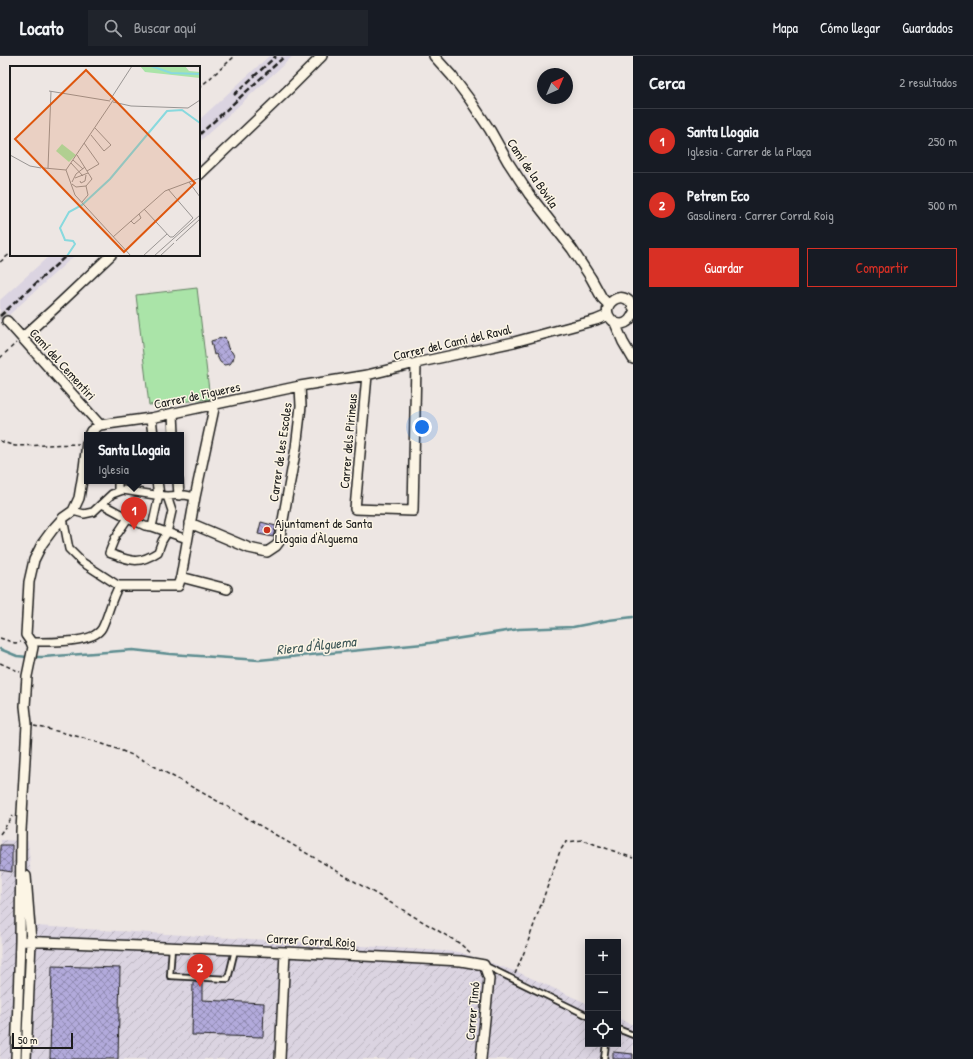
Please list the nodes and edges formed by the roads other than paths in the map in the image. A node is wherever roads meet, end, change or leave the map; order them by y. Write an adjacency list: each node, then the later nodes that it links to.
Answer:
1 (322, 56): 3 (street)
2 (434, 56): 5 (street, Camí de la Bòvila)
3 (200, 174)
4 (110, 256): 10 (street)
5 (609, 305): 6 (street); 7 (street)
6 (632, 312): 9 (street); 11 (street)
7 (608, 315): 9 (street); 13 (street, Carrer del Camí del Raval)
8 (7, 320): 10 (street, Camí del Cementiri)
9 (615, 323): 11 (street)
10 (22, 338): 19 (street, Camí del Cementiri)
11 (623, 342): 12 (street)
12 (633, 359)
13 (416, 363): 14 (street, Carrer del Camí del Raval); 14 (street, Carrer dels Pirineus)
14 (367, 375): 15 (street, Carrer del Camí del Raval)
15 (300, 386): 16 (street, Carrer de Figueres); 35 (street, Carrer de les Escoles)
16 (215, 404): 17 (street, Carrer de Figueres); 30 (street)
17 (173, 413): 18 (street, Carrer de Figueres); 22 (street)
18 (151, 418): 19 (street, Carrer de Figueres); 21 (street)
19 (100, 425): 20 (street)
20 (90, 432)
21 (153, 432)
22 (174, 432)
23 (84, 477): 32 (street)
24 (118, 484): 27 (street)
25 (159, 484): 28 (street)
26 (178, 484): 29 (street)
27 (118, 491): 28 (street); 31 (street)
28 (163, 495): 29 (street); 36 (street); 37 (street)
29 (179, 495): 30 (street)
30 (195, 497): 35 (street)
31 (102, 504): 32 (street); 34 (street)
32 (73, 511): 33 (street)
33 (63, 518): 40 (street); 42 (street)
34 (128, 518): 36 (street); 37 (street)
35 (190, 523): 38 (street)
36 (152, 527): 37 (street)
37 (167, 533): 38 (street)
38 (187, 540): 39 (street)
39 (181, 577): 40 (street); 41 (street)
40 (119, 586): 42 (street)
41 (227, 589)
42 (32, 645): 43 (street)
43 (21, 831): 44 (street); 45 (street)
44 (20, 941): 45 (street, Carrer Corral Roig); 54 (street)
45 (31, 941): 46 (street, Carrer Corral Roig); 55 (street)
46 (172, 947): 47 (street, Carrer Corral Roig); 47 (lane)
47 (235, 950): 48 (street, Carrer Corral Roig)
48 (285, 952): 49 (street, Carrer Corral Roig); 56 (street)
49 (484, 965): 50 (lane, Carrer Corral Roig); 57 (street, Carrer Timó)
50 (585, 1015)
51 (621, 1030): 52 (lane)
52 (633, 1035)
53 (606, 1047): 58 (lane)
54 (16, 1059)
55 (26, 1059)
56 (280, 1059)
57 (481, 1059)
58 (604, 1059)

